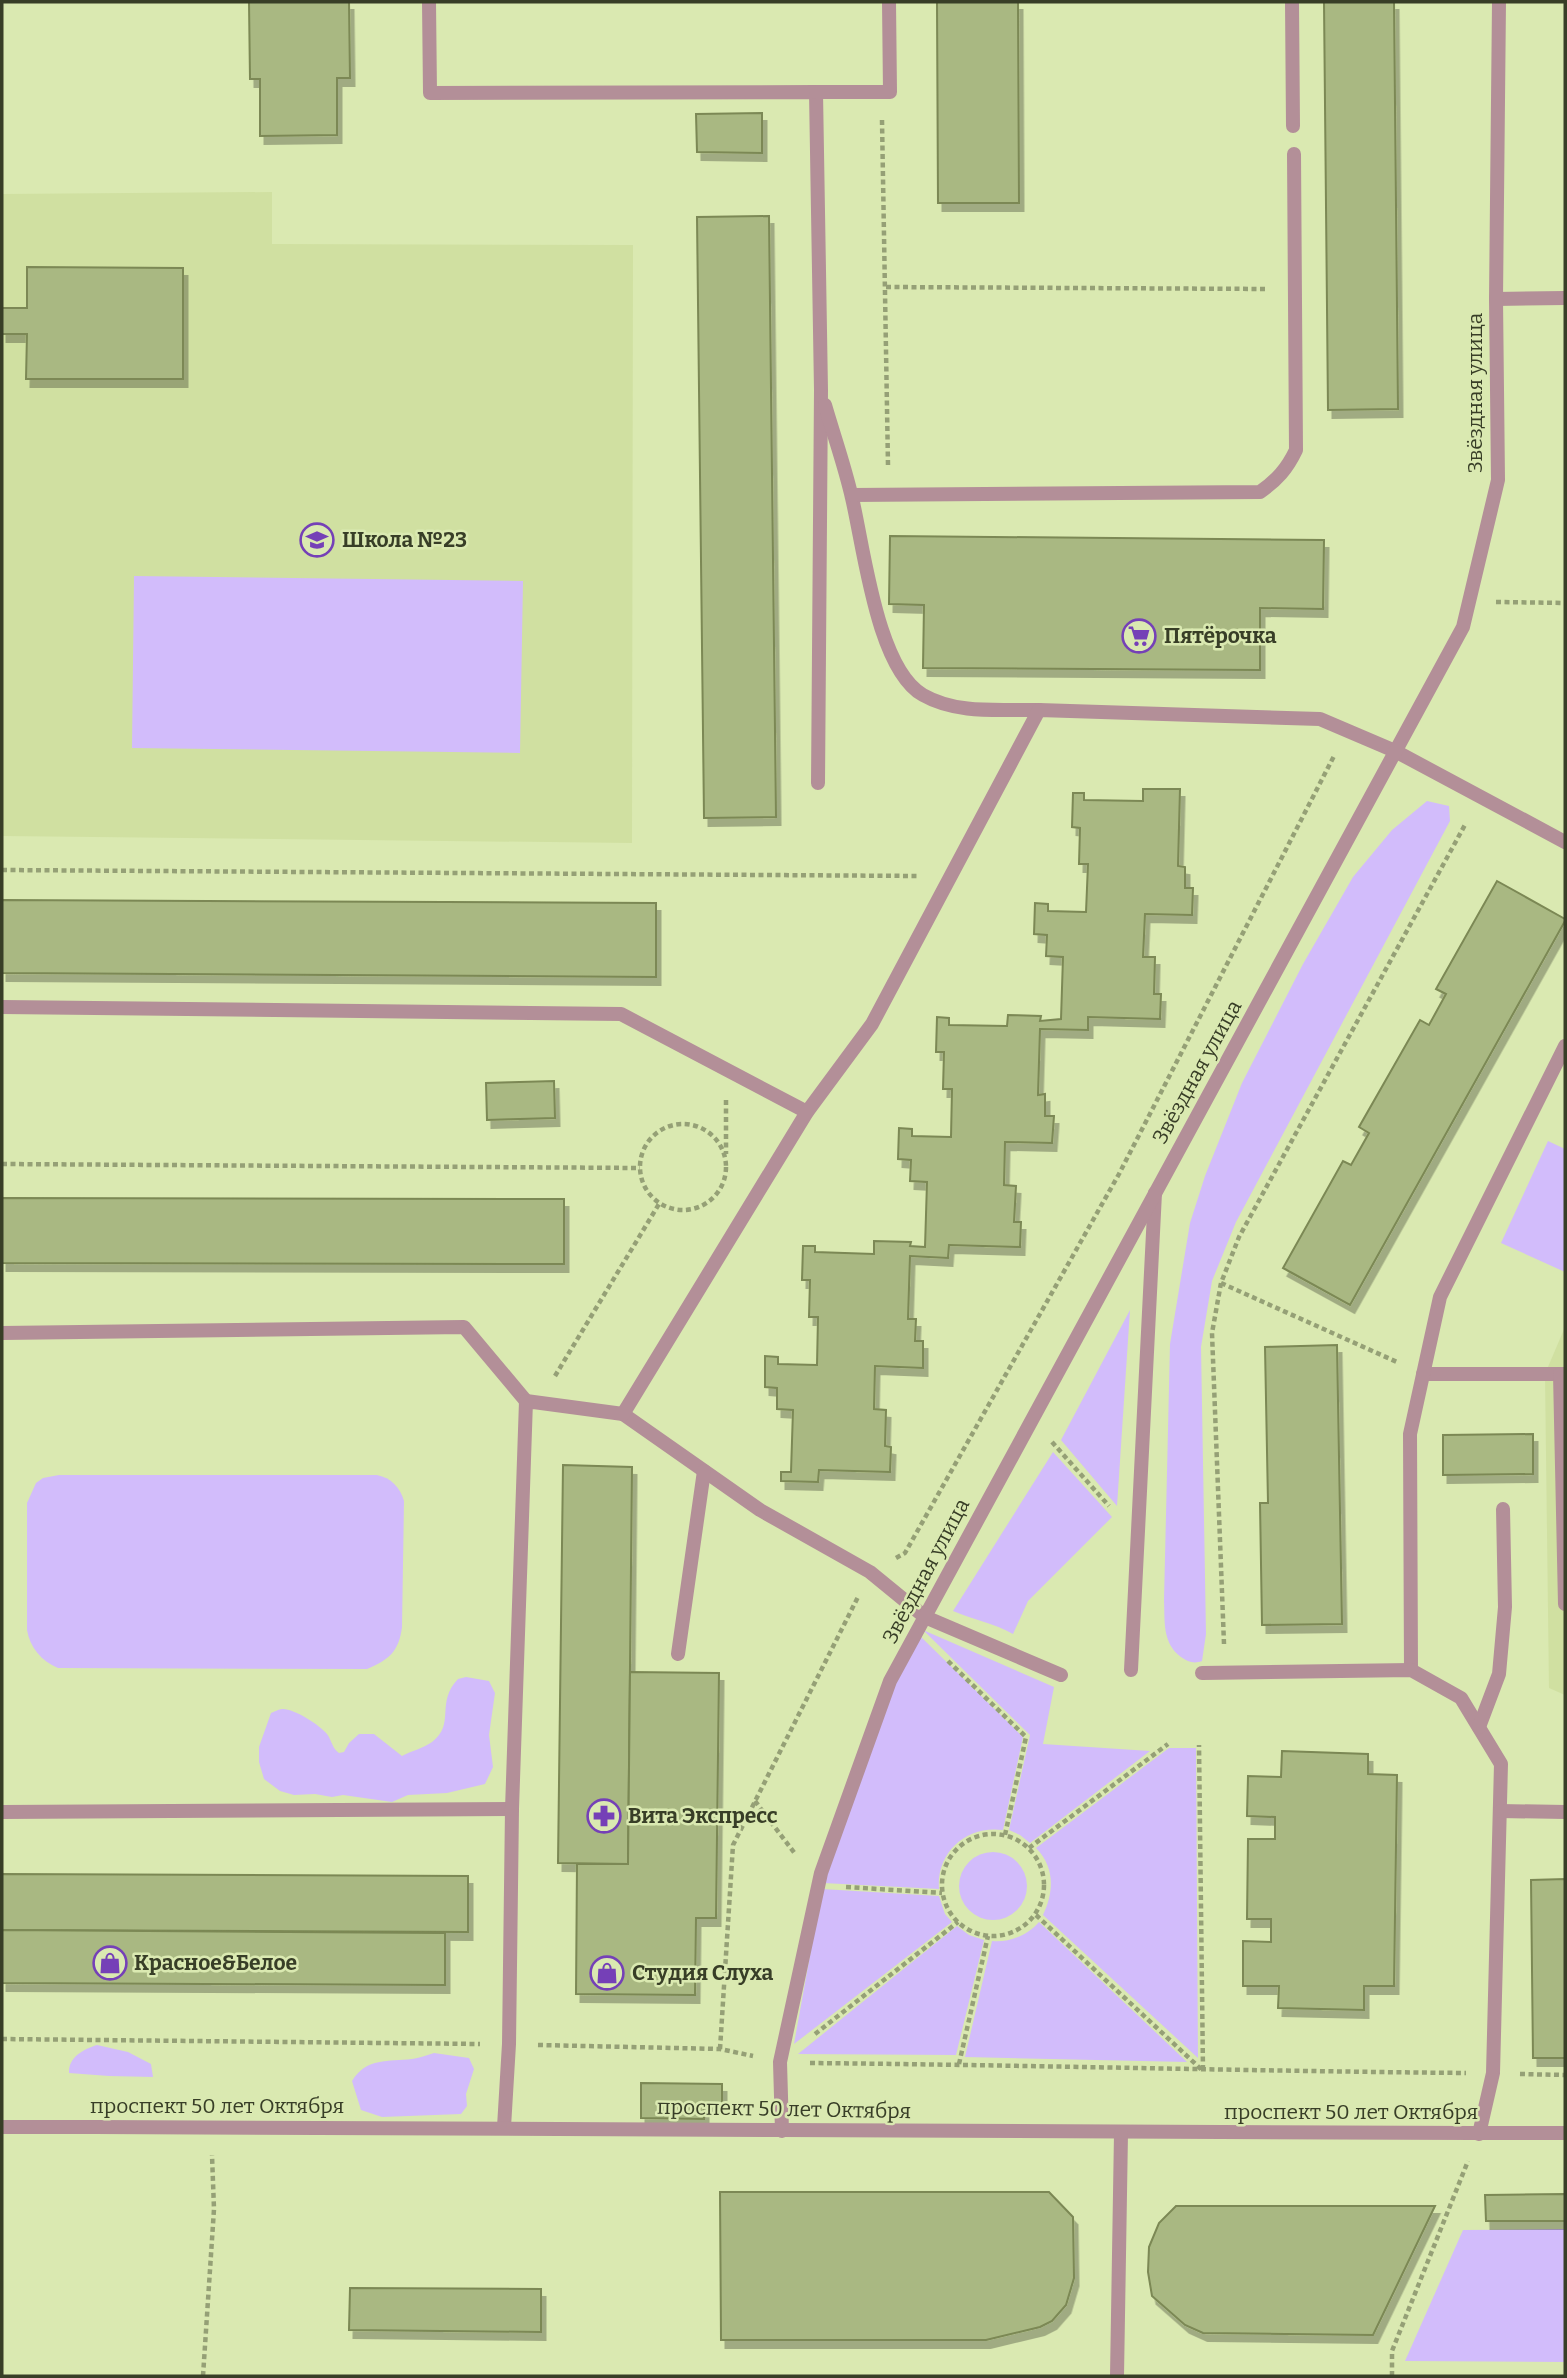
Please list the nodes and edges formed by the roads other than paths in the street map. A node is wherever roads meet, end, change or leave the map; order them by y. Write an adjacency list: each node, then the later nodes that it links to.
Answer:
1 (429, 2): 5 (street)
2 (889, 2): 5 (street)
3 (1292, 2): 6 (street)
4 (1499, 2): 9 (street, Звёздная улица)
5 (816, 92): 10 (street)
6 (1293, 125)
7 (1294, 154): 11 (street)
8 (1565, 298): 9 (street)
9 (1496, 299): 13 (street, Звёздная улица)
10 (821, 390): 11 (street); 14 (street)
11 (852, 495): 12 (street)
12 (1039, 710): 13 (street); 18 (street)
13 (1395, 751): 15 (street); 19 (street, Звёздная улица)
14 (818, 783)
15 (1565, 842)
16 (2, 1007): 18 (street)
17 (1565, 1046): 21 (street)
18 (807, 1112): 24 (street)
19 (1155, 1193): 28 (street, Звёздная улица); 30 (street)
20 (2, 1333): 23 (street)
21 (1423, 1374): 22 (street); 31 (street)
22 (1562, 1374): 27 (street)
23 (532, 1402): 24 (street); 35 (street)
24 (623, 1414): 25 (street)
25 (704, 1471): 28 (street); 29 (street)
26 (1503, 1509): 34 (street)
27 (1565, 1604)
28 (925, 1617): 33 (street); 41 (street, Звёздная улица)
29 (678, 1654)
30 (1131, 1670)
31 (1411, 1670): 32 (street); 34 (street)
32 (1202, 1673)
33 (1061, 1675)
34 (1479, 1727): 36 (street)
35 (512, 1810): 37 (street); 40 (street)
36 (1500, 1811): 38 (street); 44 (street)
37 (2, 1812)
38 (1565, 1812)
39 (2, 2127): 40 (street, проспект 50 лет Октября)
40 (504, 2127): 41 (street, проспект 50 лет Октября)
41 (782, 2131): 42 (street, проспект 50 лет Октября)
42 (1121, 2133): 44 (street, проспект 50 лет Октября); 45 (street)
43 (1565, 2133): 44 (street, проспект 50 лет Октября)
44 (1479, 2134)
45 (1117, 2376)

